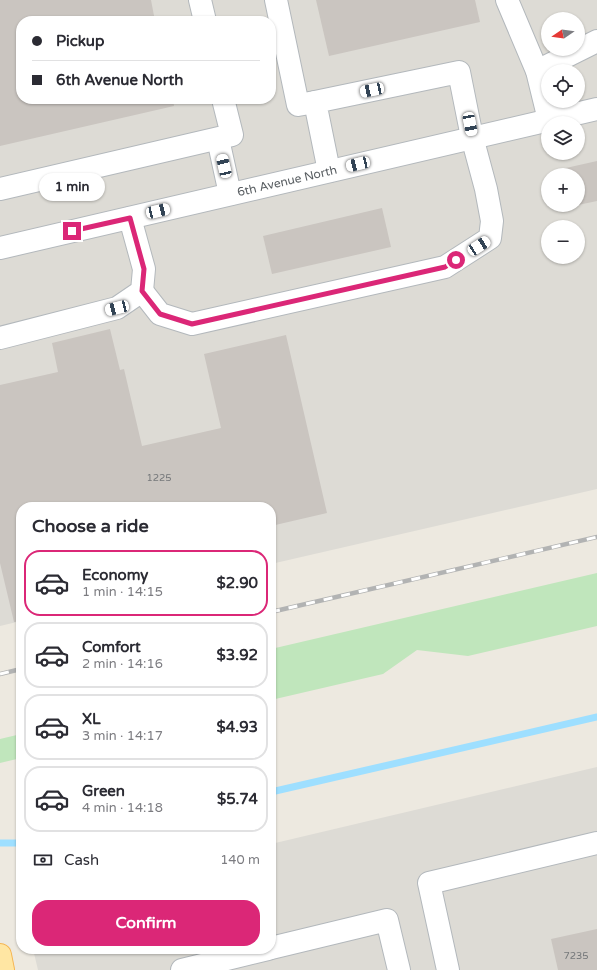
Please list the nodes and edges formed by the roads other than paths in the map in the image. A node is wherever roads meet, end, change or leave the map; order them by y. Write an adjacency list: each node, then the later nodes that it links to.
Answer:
1 (200, 0): 4 (street)
2 (276, 0): 7 (street)
3 (507, 0): 6 (street)
4 (204, 16)
5 (597, 41): 6 (street)
6 (537, 71): 10 (street)
7 (315, 102): 13 (street); 15 (street)
8 (224, 104): 14 (street)
9 (597, 109): 11 (street, 6th Avenue North)
10 (548, 116)
11 (566, 116)
12 (541, 122): 13 (street, 6th Avenue North)
13 (472, 138): 15 (street, 6th Avenue North); 20 (street)
14 (218, 139): 16 (street); 17 (street)
15 (329, 171): 17 (street, 6th Avenue North)
16 (0, 189)
17 (230, 194): 18 (street, 6th Avenue North)
18 (130, 218): 19 (street, 6th Avenue North); 20 (street)
19 (0, 248)
20 (142, 291): 21 (street)
21 (0, 338)
22 (597, 842): 29 (street)
23 (276, 948): 28 (street)
24 (249, 954): 27 (street)
25 (0, 955): 26 (main road)
26 (4, 970)
27 (182, 970)
28 (399, 970)
29 (448, 970)

